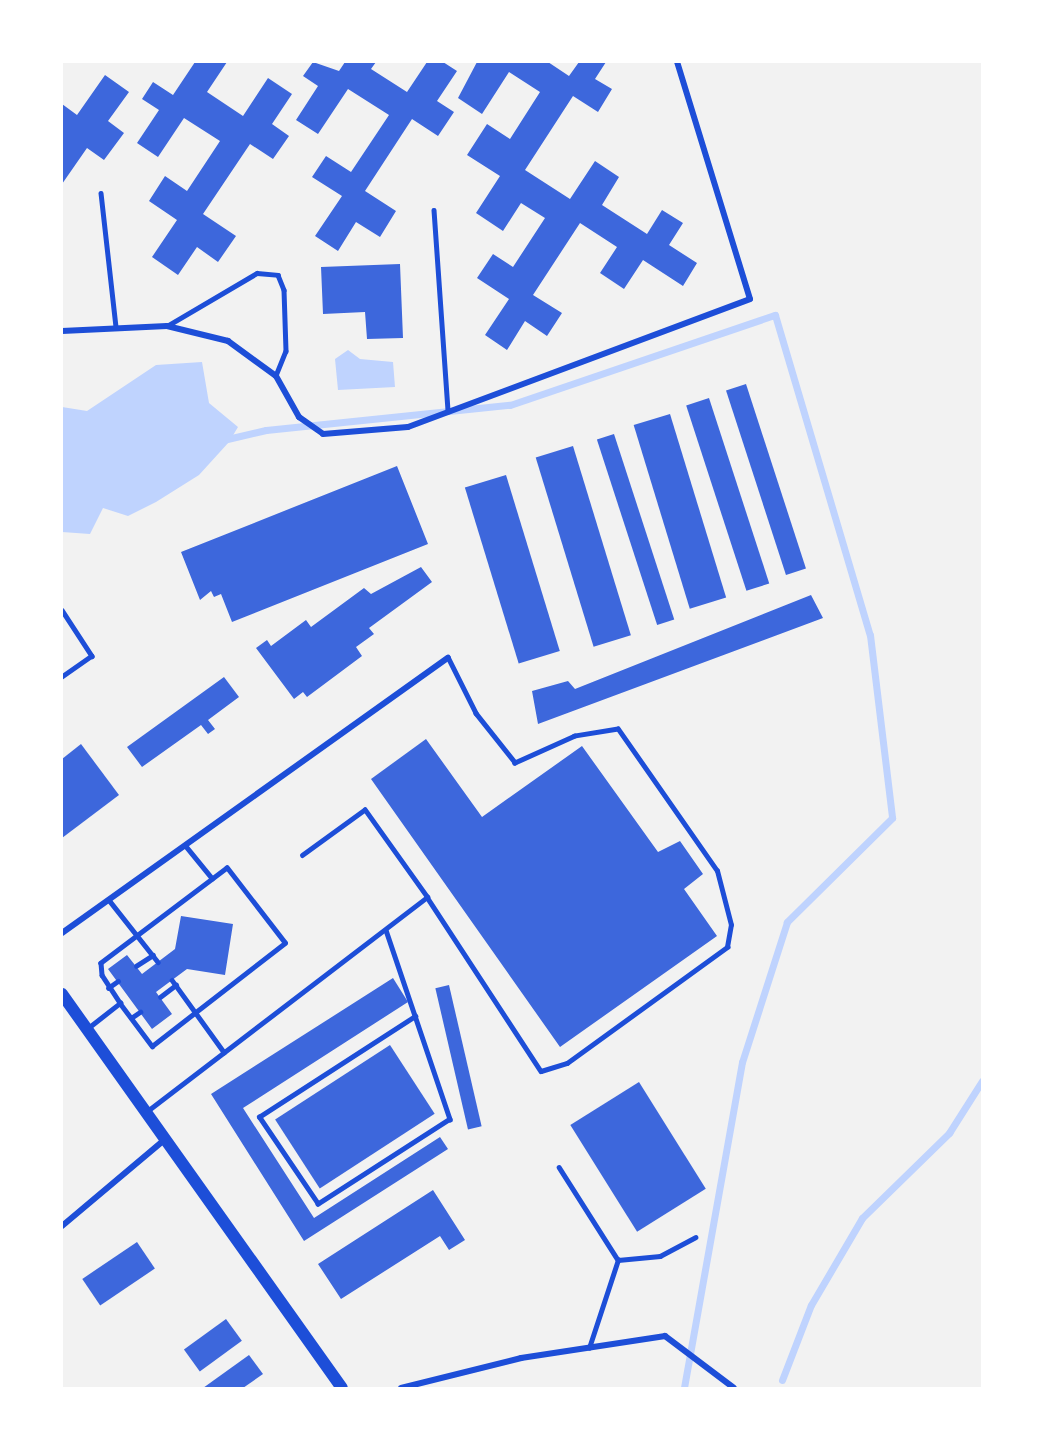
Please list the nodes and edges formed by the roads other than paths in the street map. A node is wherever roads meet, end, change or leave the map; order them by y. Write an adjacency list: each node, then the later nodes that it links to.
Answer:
1 (677, 62): 8 (street)
2 (101, 193): 5 (lane)
3 (434, 210): 8 (lane)
4 (167, 326): 5 (street); 7 (street); 7 (lane)
5 (116, 327): 6 (street)
6 (62, 331)
7 (276, 376): 8 (street)
8 (448, 412)
9 (62, 610): 11 (lane)
10 (448, 658): 12 (street); 15 (lane)
11 (62, 677)
12 (185, 846): 14 (lane); 16 (street)
13 (303, 855): 15 (lane)
14 (212, 878): 19 (lane); 29 (lane)
15 (427, 897): 17 (lane)
16 (108, 900): 18 (street); 19 (lane)
17 (386, 930): 30 (lane); 33 (lane)
18 (62, 933)
19 (136, 933): 20 (lane); 24 (lane)
20 (153, 955): 21 (lane); 22 (lane)
21 (158, 962)
22 (136, 966)
23 (118, 981): 24 (lane)
24 (108, 988): 27 (lane)
25 (62, 994): 32 (main road)
26 (160, 997): 29 (lane)
27 (120, 1003): 31 (lane); 32 (lane)
28 (140, 1012): 31 (lane)
29 (196, 1012): 31 (lane); 33 (lane)
30 (415, 1016): 30 (lane)
31 (131, 1018)
32 (86, 1029): 34 (main road)
33 (224, 1052): 34 (lane)
34 (144, 1114): 35 (main road)
35 (164, 1140): 37 (street); 41 (main road)
36 (559, 1167): 39 (lane)
37 (62, 1226)
38 (695, 1237): 39 (lane)
39 (618, 1260): 40 (lane)
40 (589, 1348): 42 (street); 43 (street)
41 (342, 1389)
42 (401, 1389)
43 (734, 1389)

